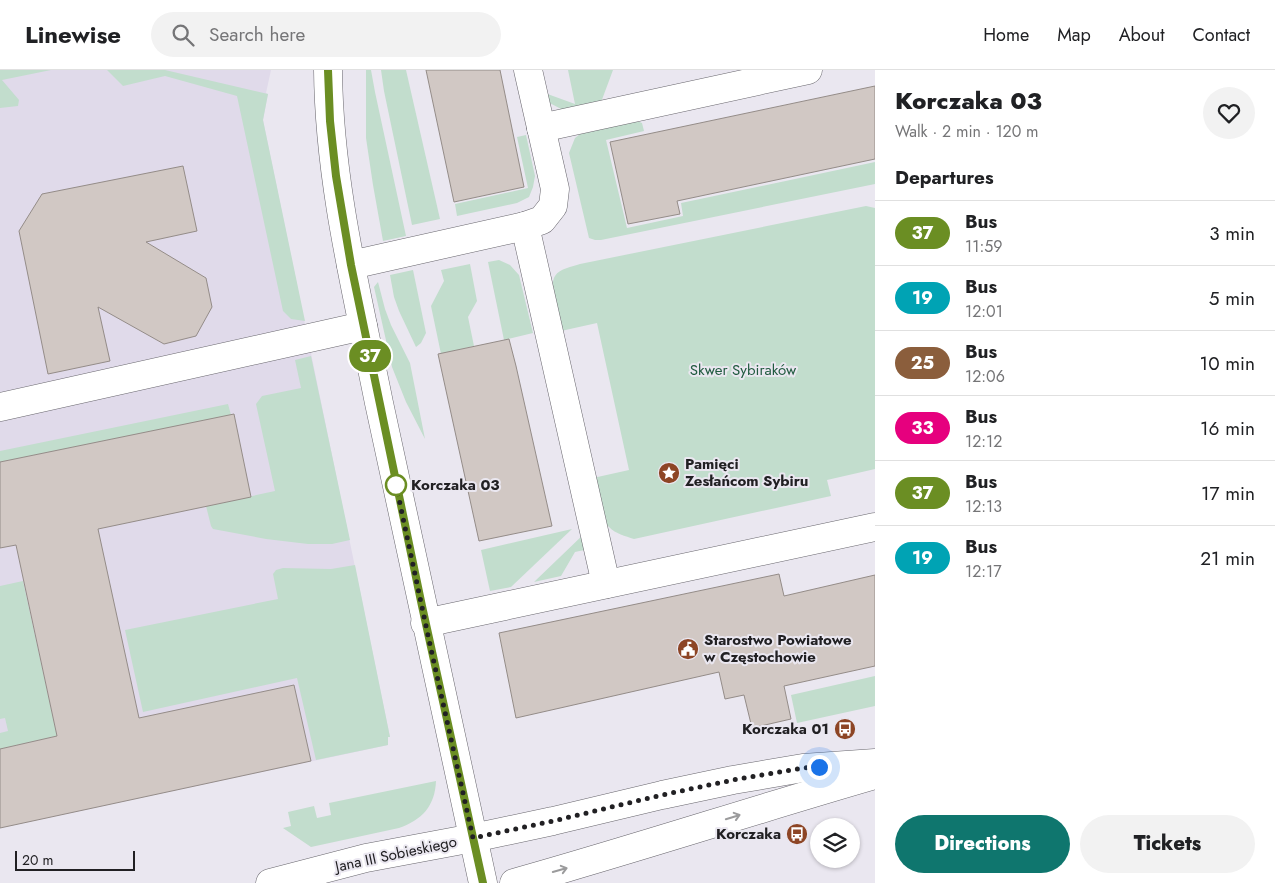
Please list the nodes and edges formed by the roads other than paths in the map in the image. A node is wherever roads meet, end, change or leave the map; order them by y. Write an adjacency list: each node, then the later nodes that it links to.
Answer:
1 (328, 70): 6 (street)
2 (528, 70): 4 (street)
3 (808, 70): 4 (street)
4 (541, 128): 5 (street)
5 (525, 226): 6 (street); 10 (street)
6 (351, 265): 7 (street)
7 (364, 326): 8 (street); 11 (street)
8 (0, 407)
9 (875, 528): 10 (street)
10 (606, 584): 11 (street)
11 (425, 623): 14 (street)
12 (875, 763): 14 (street, Jana III Sobieskiego)
13 (875, 775): 17 (street, one-way to 13)
14 (473, 838): 15 (street, Jana III Sobieskiego); 16 (street)
15 (270, 883)
16 (483, 883)
17 (514, 883)

